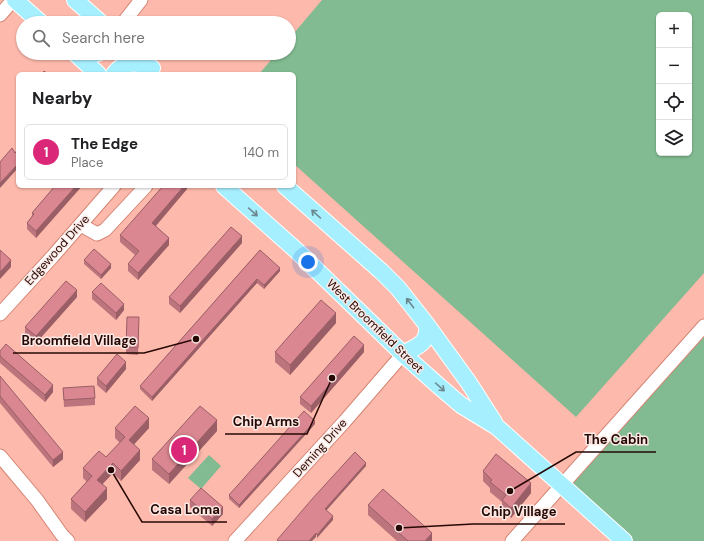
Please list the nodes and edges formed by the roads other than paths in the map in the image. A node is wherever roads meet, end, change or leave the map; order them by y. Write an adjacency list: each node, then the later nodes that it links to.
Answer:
1 (14, 0): 4 (street); 5 (main road)
2 (75, 0): 6 (main road)
3 (139, 0): 7 (street)
4 (0, 15)
5 (33, 16)
6 (93, 16)
7 (128, 16)
8 (82, 60): 11 (main road)
9 (143, 60): 10 (main road)
10 (156, 71): 12 (main road)
11 (96, 72)
12 (116, 72)
13 (112, 188): 17 (street, Edgewood Drive)
14 (144, 188): 17 (street)
15 (226, 188): 21 (main road, West Broomfield Street, one-way to 21)
16 (287, 188): 19 (main road, West Broomfield Street, one-way to 16)
17 (80, 225): 18 (street, Edgewood Drive)
18 (0, 314)
19 (427, 325): 21 (main road); 22 (main road, West Broomfield Street)
20 (704, 326): 24 (street)
21 (403, 354): 22 (main road, West Broomfield Street, one-way to 22); 26 (street, Deming Drive)
22 (497, 427): 24 (main road, West Broomfield Street)
23 (0, 456): 25 (street)
24 (561, 485): 27 (street); 28 (main road, West Broomfield Street)
25 (68, 541)
26 (235, 541)
27 (512, 541)
28 (624, 541)

